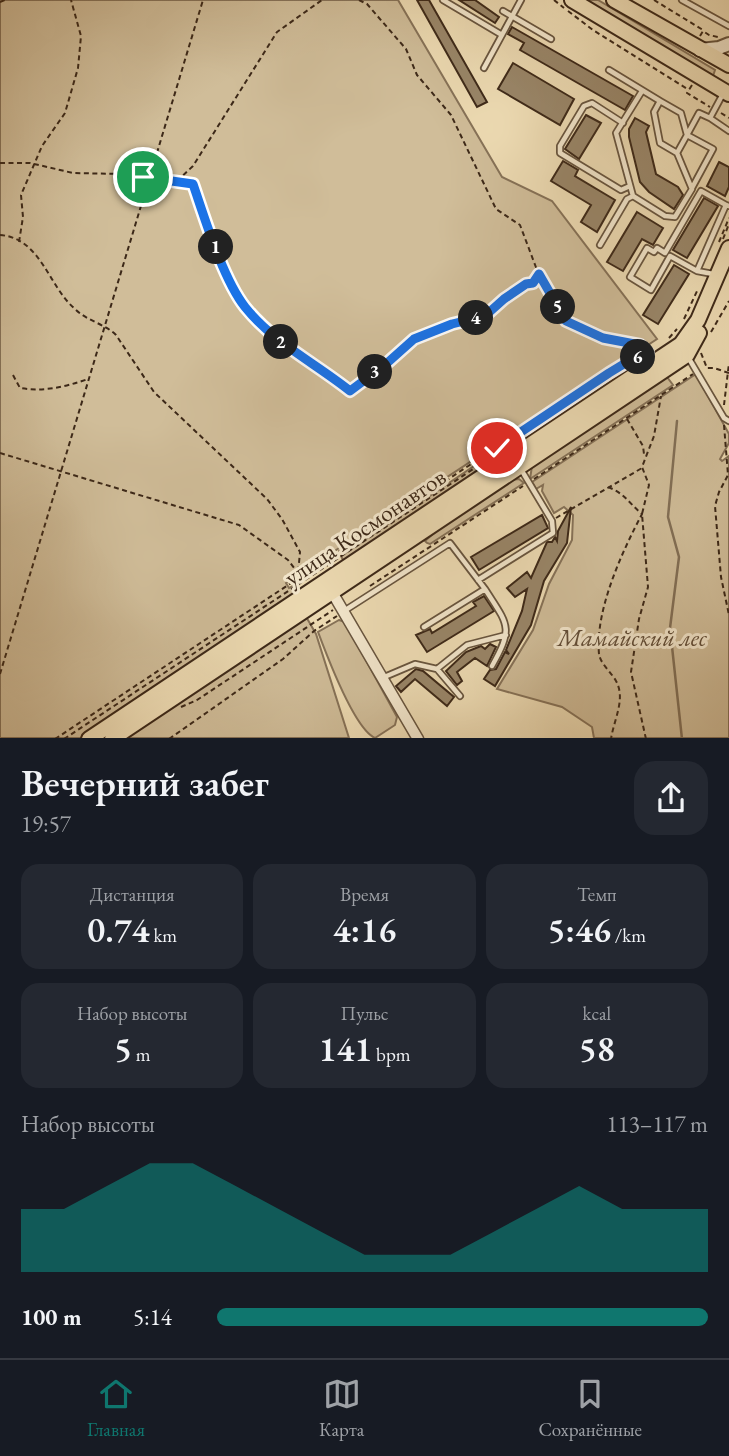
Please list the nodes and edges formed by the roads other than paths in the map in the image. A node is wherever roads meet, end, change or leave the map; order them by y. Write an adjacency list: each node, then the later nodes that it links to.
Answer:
1 (443, 0): 9 (lane)
2 (521, 0): 7 (lane)
3 (572, 0): 17 (main road)
4 (614, 0): 12 (main road)
5 (682, 0): 8 (lane)
6 (503, 12): 7 (lane)
7 (512, 17): 9 (lane); 10 (lane)
8 (729, 26)
9 (502, 35): 14 (lane)
10 (551, 39)
11 (729, 44): 12 (street)
12 (699, 50): 13 (main road)
13 (729, 65)
14 (484, 68)
15 (609, 70): 16 (lane)
16 (642, 91): 18 (lane); 20 (lane)
17 (728, 92): 19 (lane)
18 (660, 101): 22 (lane); 23 (lane)
19 (710, 118): 21 (lane); 22 (lane)
20 (623, 123): 24 (lane); 24 (lane)
21 (729, 131)
22 (687, 135): 23 (lane); 25 (lane)
23 (677, 153): 25 (lane)
24 (631, 186): 26 (lane)
25 (692, 189): 26 (lane)
26 (633, 196): 28 (lane)
27 (728, 206): 30 (lane); 31 (lane)
28 (600, 245)
29 (721, 249): 32 (main road, улица Космонавтов)
30 (667, 254): 30 (lane); 31 (lane)
31 (697, 271): 32 (lane)
32 (715, 272): 33 (main road, улица Космонавтов)
33 (681, 346): 34 (main road, улица Космонавтов); 35 (lane)
34 (657, 359): 36 (main road, улица Космонавтов); 47 (main road, улица Космонавтов)
35 (726, 420)
36 (520, 467): 37 (lane); 39 (main road, улица Космонавтов)
37 (478, 580): 38 (lane); 40 (lane)
38 (485, 589): 41 (lane); 42 (lane)
39 (332, 592): 40 (street); 48 (main road, улица Космонавтов)
40 (343, 608): 45 (street)
41 (424, 627)
42 (506, 635): 43 (lane); 44 (lane)
43 (492, 666)
44 (437, 669): 45 (lane); 46 (lane)
45 (382, 679): 49 (street)
46 (460, 696)
47 (89, 738)
48 (113, 738)
49 (418, 738)

